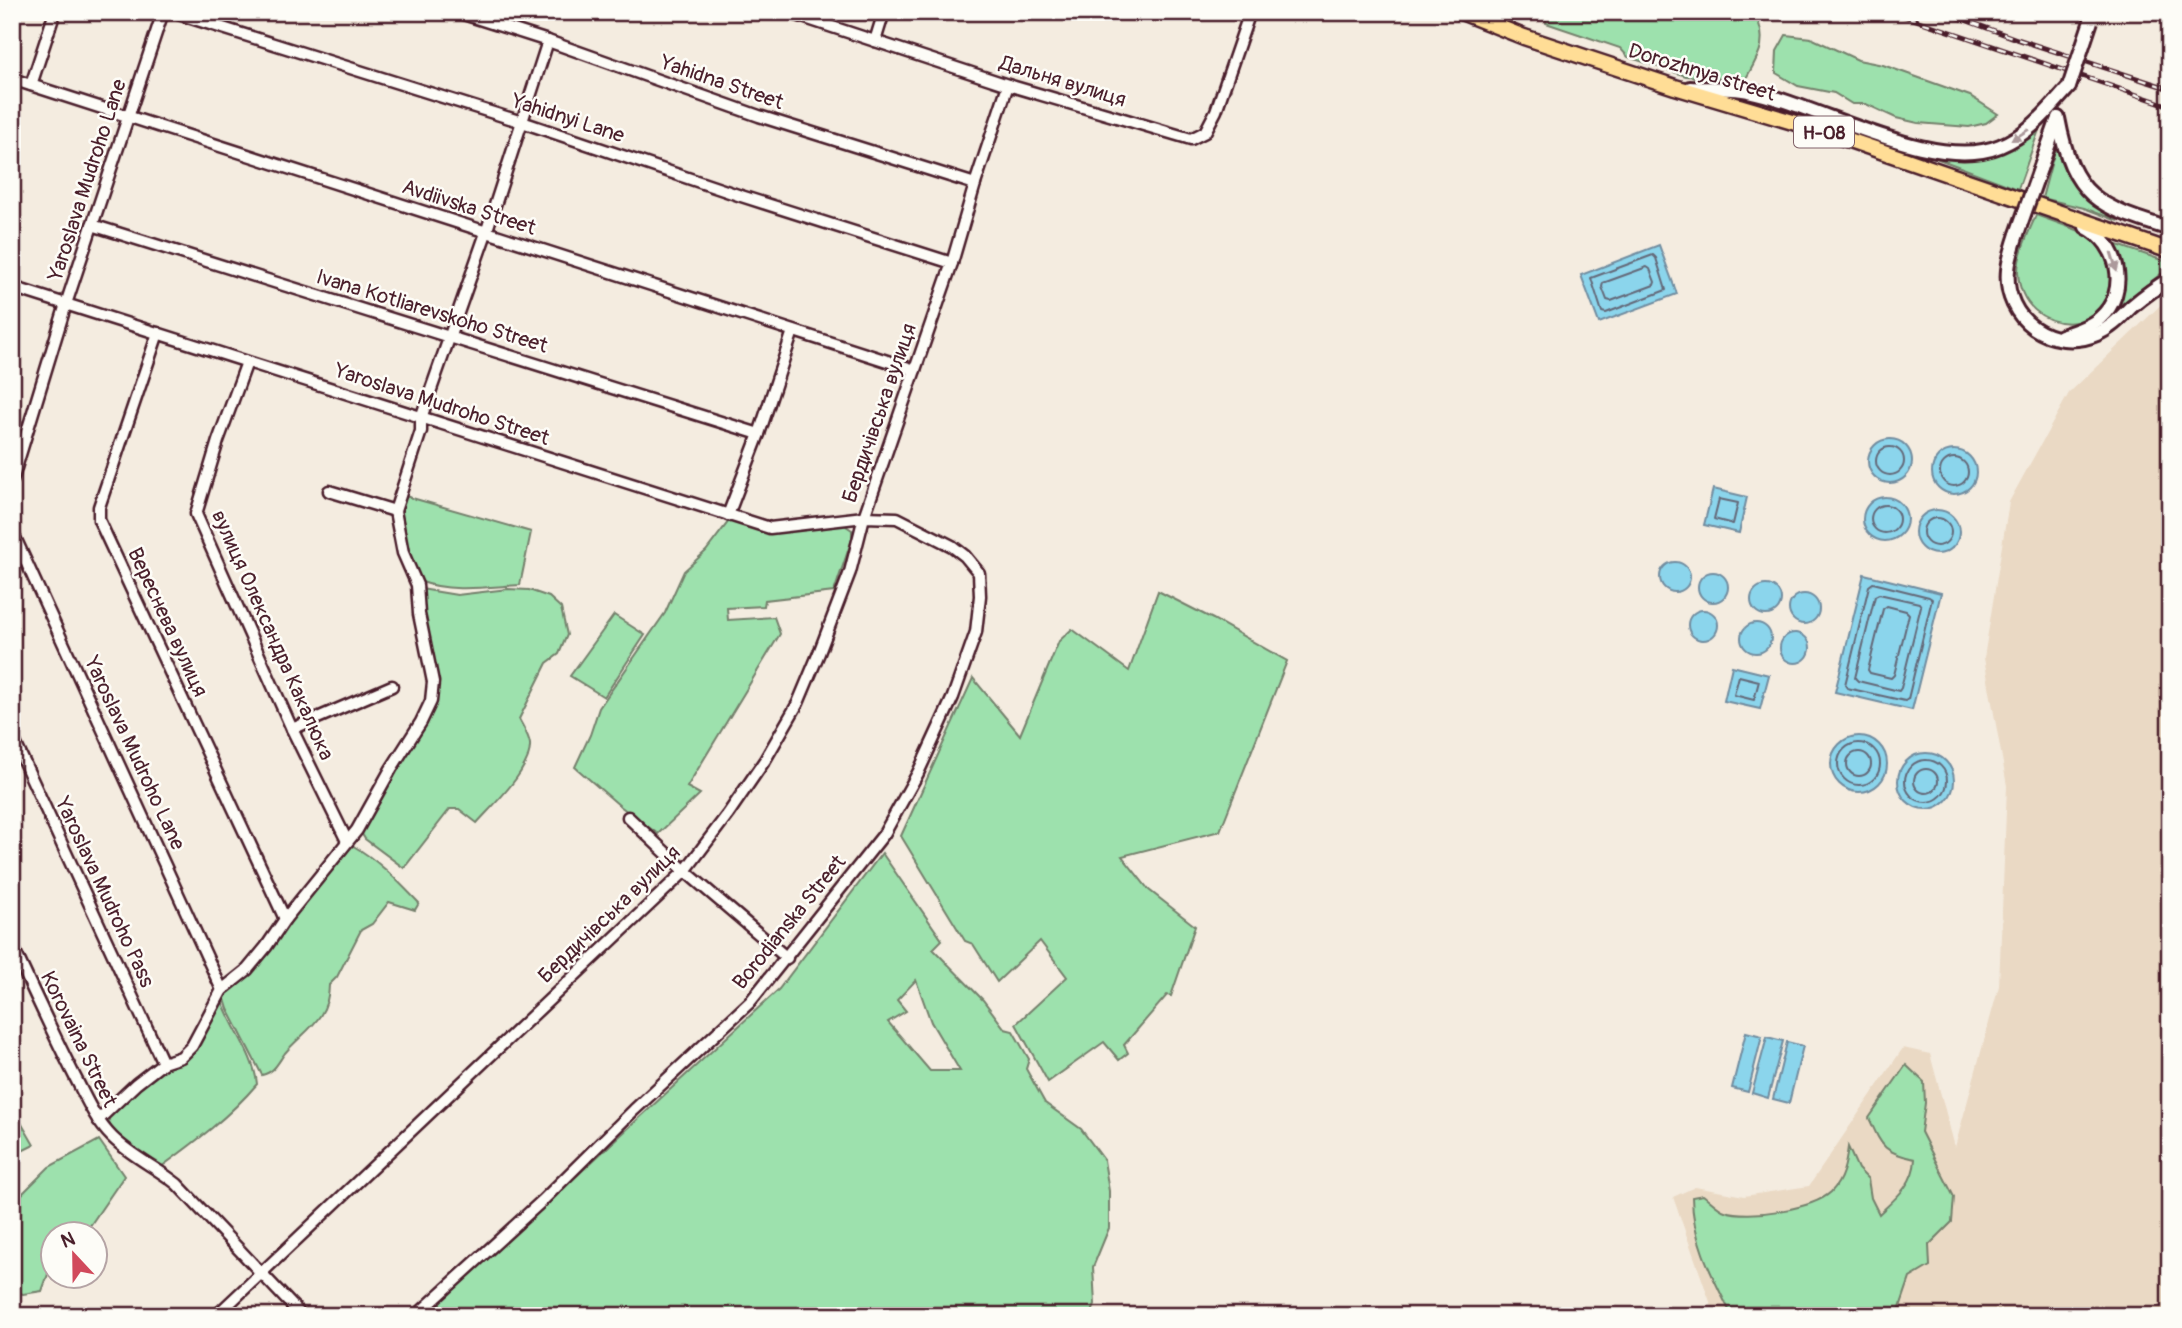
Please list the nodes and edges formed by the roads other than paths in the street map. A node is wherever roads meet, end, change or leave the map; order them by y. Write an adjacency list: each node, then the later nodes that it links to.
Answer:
1 (55, 12): 13 (street)
2 (163, 12): 17 (street, Yaroslava Mudroho Lane)
3 (172, 12): 19 (street, Yahidnyi Lane)
4 (457, 12): 10 (street, Yahidna Street)
5 (787, 12): 11 (street, Дальня вулиця)
6 (884, 12): 11 (street)
7 (1250, 12): 14 (street, Дальня вулиця)
8 (1461, 12): 15 (main road, Dorozhnya street / Н-08)
9 (2091, 17): 16 (main road, bridge)
10 (548, 41): 19 (street); 20 (street, Yahidna Street)
11 (875, 41): 14 (street, Дальня вулиця)
12 (12, 79): 13 (street, Avdiivska Street)
13 (31, 85): 17 (street, Avdiivska Street)
14 (1008, 85): 20 (street, Бердичівська вулиця)
15 (1675, 87): 16 (main road, one-way to 15); 21 (main road, Dorozhnya street / Н-08)
16 (2069, 87): 18 (main road)
17 (129, 116): 22 (street, Yaroslava Mudroho Lane); 24 (street, Avdiivska Street)
18 (2057, 118): 23 (main road); 33 (main road, bridge)
19 (522, 122): 24 (street); 26 (street, Yahidnyi Lane)
20 (975, 184): 26 (street, Бердичівська вулиця)
21 (2067, 218): 25 (main road, Dorozhnya street / Н-08); 33 (main road, one-way to 33)
22 (92, 225): 29 (street, Yaroslava Mudroho Lane); 32 (street, Ivana Kotliarevskoho Street)
23 (2170, 229)
24 (486, 233): 30 (street, Avdiivska Street); 32 (street)
25 (2170, 251)
26 (951, 263): 35 (street, Бердичівська вулиця)
27 (2170, 279): 33 (main road)
28 (12, 287): 29 (street, Yaroslava Mudroho Street)
29 (66, 304): 31 (street, Yaroslava Mudroho Street); 38 (street, Yaroslava Mudroho Lane)
30 (793, 331): 35 (street, Avdiivska Street); 37 (street)
31 (158, 333): 34 (street, Yaroslava Mudroho Street); 50 (street, Вереснева вулиця)
32 (451, 336): 36 (street); 37 (street, Ivana Kotliarevskoho Street)
33 (2054, 338)
34 (247, 362): 36 (street, Yaroslava Mudroho Street); 45 (street, вулиця Олександра Какалюка)
35 (915, 370): 42 (street, Бердичівська вулиця)
36 (421, 418): 40 (street); 41 (street, Yaroslava Mudroho Street)
37 (759, 434): 41 (street)
38 (12, 481)
39 (329, 491): 40 (street)
40 (395, 511): 48 (street)
41 (728, 515): 42 (street, Yaroslava Mudroho Street)
42 (864, 517): 49 (street, Бердичівська вулиця); 52 (street, Borodianska Street)
43 (12, 531): 53 (street, Yaroslava Mudroho Lane)
44 (392, 686): 45 (street)
45 (292, 729): 48 (street, вулиця Олександра Какалюка)
46 (12, 736): 54 (street, Yaroslava Mudroho Pass)
47 (628, 817): 49 (street)
48 (347, 841): 50 (street)
49 (685, 871): 52 (street); 56 (street, Бердичівська вулиця)
50 (285, 919): 53 (street)
51 (12, 945): 55 (street, Korovaina Street)
52 (787, 958): 59 (street, Borodianska Street)
53 (222, 990): 54 (street)
54 (163, 1063): 55 (street)
55 (98, 1121): 56 (street, Korovaina Street)
56 (262, 1272): 57 (street, Бердичівська вулиця); 58 (street, Korovaina Street)
57 (216, 1316)
58 (302, 1316)
59 (416, 1316)

